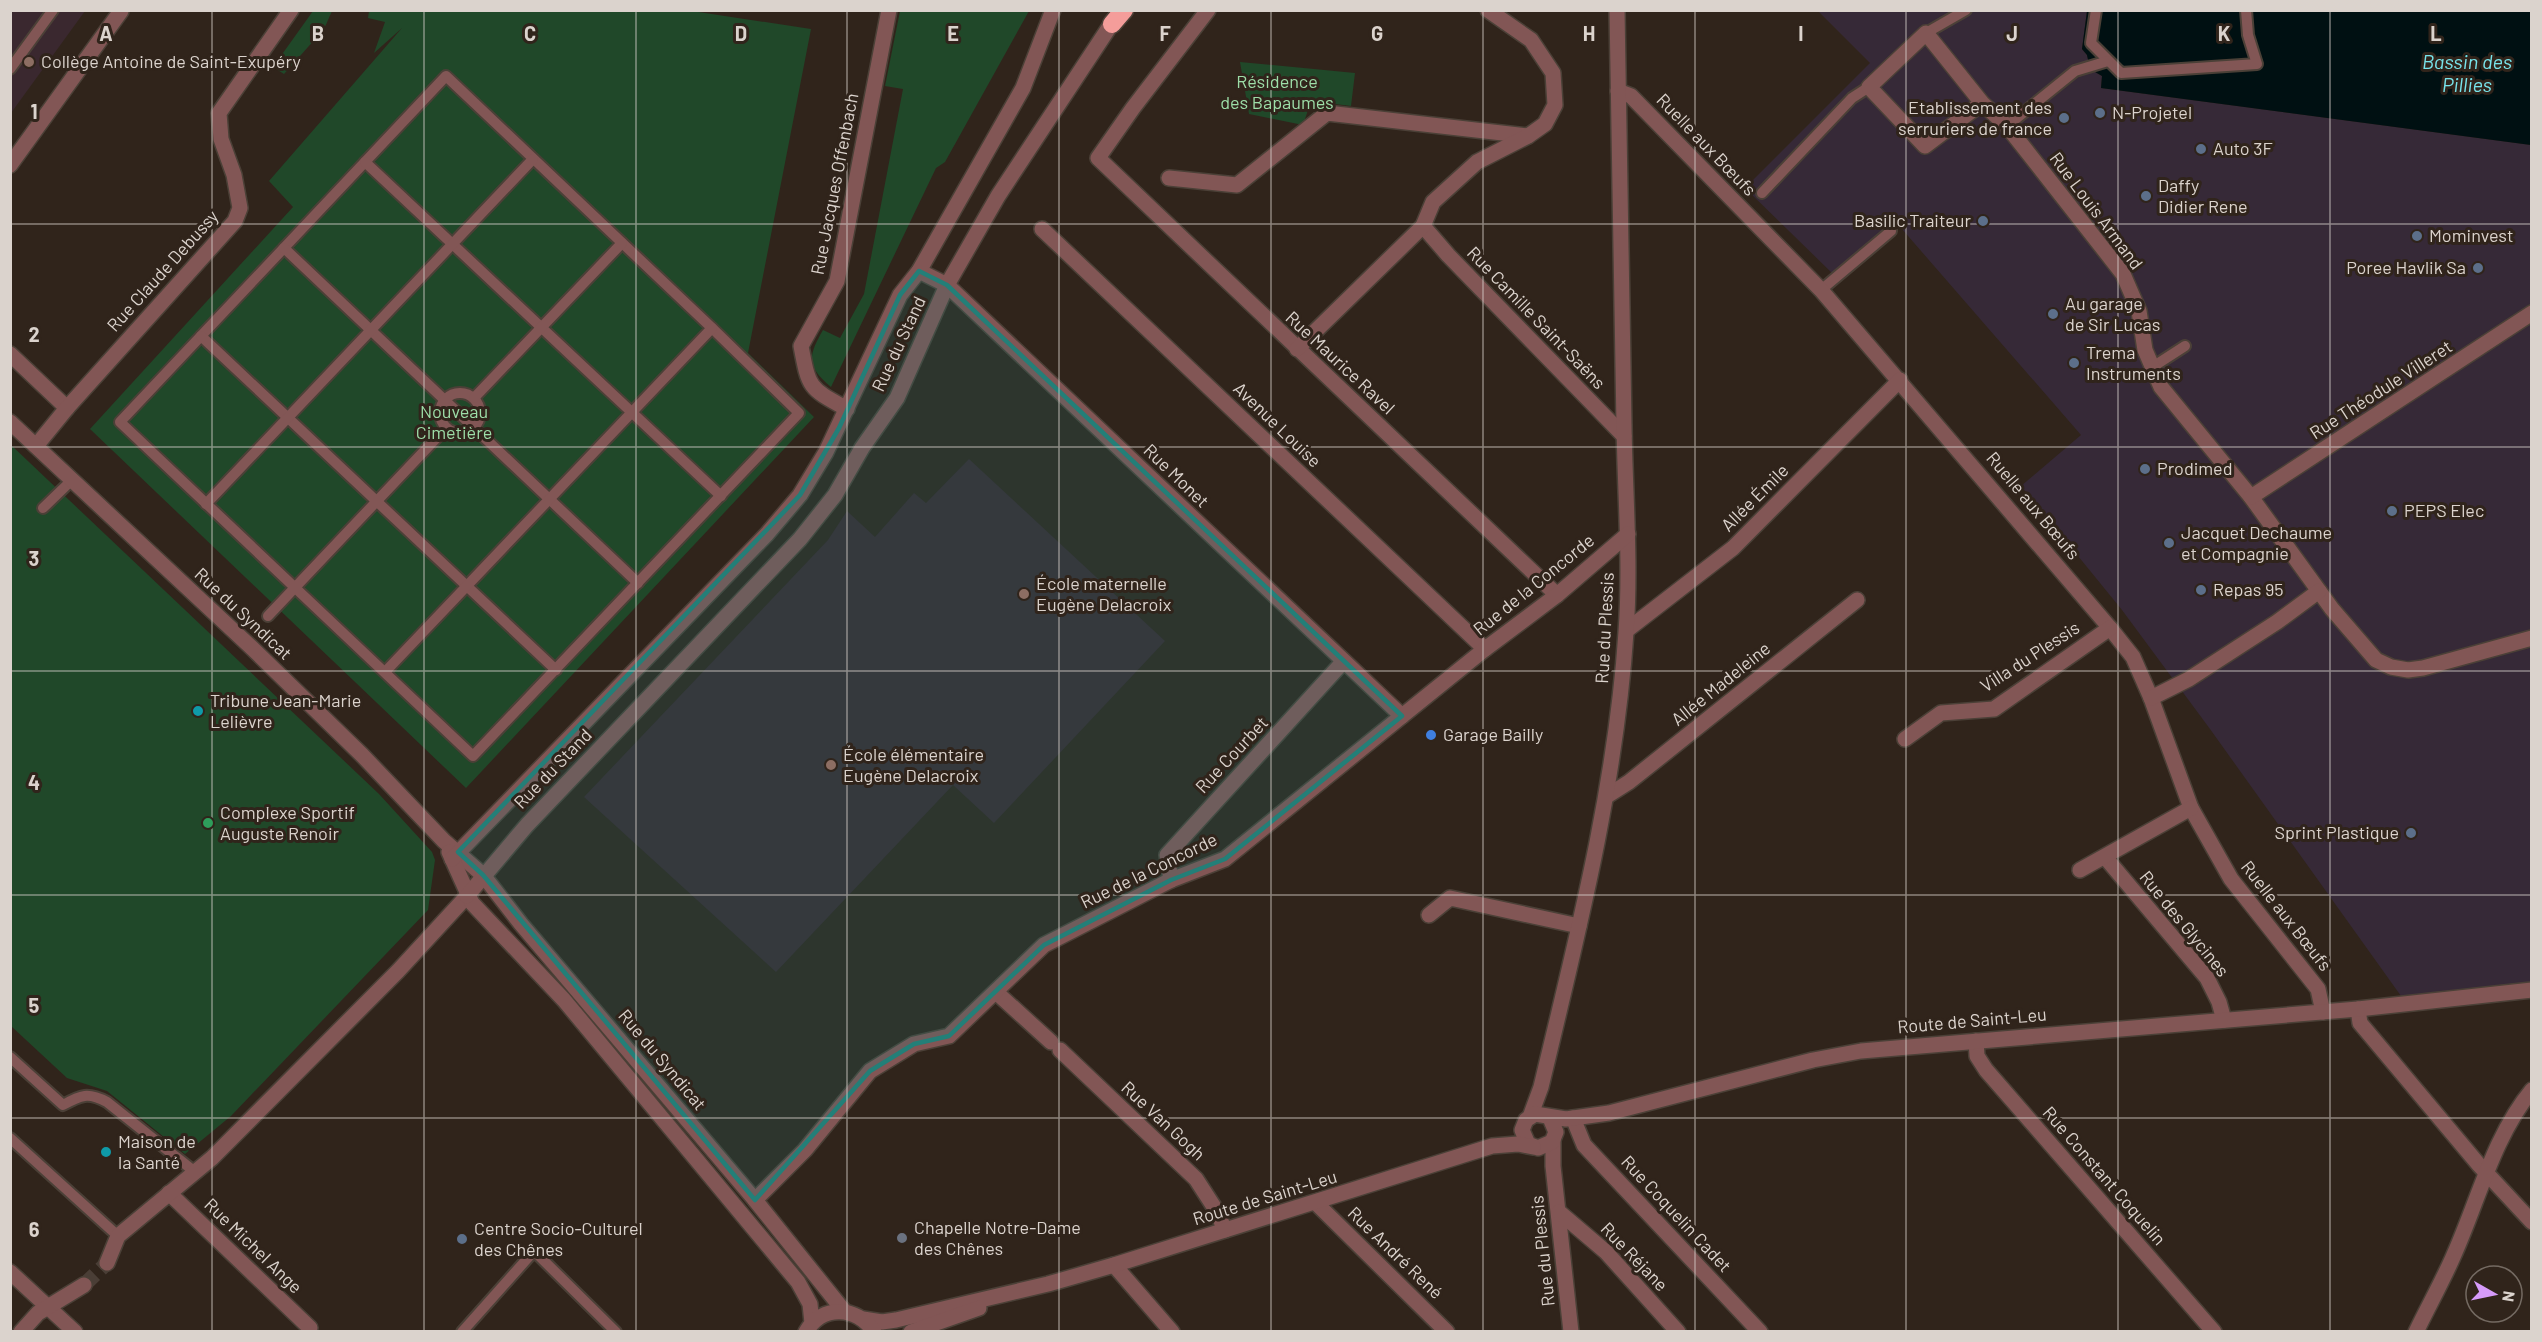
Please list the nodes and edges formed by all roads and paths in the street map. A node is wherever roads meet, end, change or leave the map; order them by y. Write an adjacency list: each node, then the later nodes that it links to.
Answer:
1 (53, 10): 15 (lane)
2 (291, 10): 47 (street, Rue Claude Debussy)
3 (889, 10): 48 (street, Rue Jacques Offenbach)
4 (1053, 10): 32 (street, Rue du Stand)
5 (1208, 10): 41 (street, Rue Maurice Ravel)
6 (1488, 10): 20 (street)
7 (1617, 10): 17 (street, Rue du Plessis)
8 (1966, 10): 13 (lane)
9 (2096, 10): 14 (lane)
10 (2246, 10): 14 (lane)
11 (121, 11): 23 (street)
12 (1118, 15): 33 (street, Rue du Stand)
13 (1926, 33): 16 (street); 18 (street, Rue Louis Armand)
14 (2108, 61): 19 (lane)
15 (10, 69)
16 (1869, 87): 18 (street); 25 (lane)
17 (1618, 91): 34 (street, Ruelle aux Bœufs); 54 (street, Rue du Plessis)
18 (1982, 103): 19 (street, Rue Louis Armand)
19 (2007, 126): 43 (street, Rue Louis Armand)
20 (1528, 136): 24 (street); 26 (street)
21 (533, 159): 22 (lane); 29 (lane); 30 (lane)
22 (365, 162): 30 (lane); 31 (lane)
23 (10, 165)
24 (1169, 178)
25 (1762, 193)
26 (1423, 226): 41 (street); 54 (street, Rue Camille Saint-Saëns)
27 (1042, 229): 74 (street, Avenue Louise)
28 (1891, 231): 34 (lane)
29 (622, 243): 36 (lane); 37 (lane)
30 (453, 244): 36 (lane); 38 (lane)
31 (284, 248): 38 (lane); 39 (lane)
32 (919, 271): 33 (street, Rue Monet); 48 (street, Rue du Stand)
33 (947, 285): 75 (street, Rue Monet); 86 (street, Rue du Stand)
34 (1821, 290): 44 (street, Ruelle aux Bœufs)
35 (2532, 313): 58 (street, Rue Théodule Villeret)
36 (541, 328): 45 (lane); 49 (lane)
37 (712, 328): 49 (lane); 57 (lane)
38 (371, 330): 46 (lane); 50 (lane)
39 (201, 336): 50 (lane); 61 (lane)
40 (2185, 346): 43 (lane)
41 (1297, 349): 68 (street, Rue Maurice Ravel)
42 (10, 354): 47 (street)
43 (2151, 368): 58 (street, Rue Louis Armand)
44 (1900, 380): 71 (street, Ruelle aux Bœufs); 72 (street, Allée Émile)
45 (474, 398): 46 (lane); 53 (lane)
46 (444, 400): 52 (lane); 53 (lane)
47 (67, 408): 55 (street, Rue Claude Debussy)
48 (847, 409): 83 (street, Rue du Stand)
49 (632, 413): 57 (lane); 59 (lane)
50 (288, 417): 60 (lane); 61 (lane)
51 (10, 422): 55 (street, Rue du Syndicat)
52 (446, 428): 53 (lane); 60 (lane)
53 (475, 428): 59 (lane)
54 (1624, 436): 63 (street, Rue du Plessis)
55 (36, 446): 56 (street, Rue du Syndicat)
56 (72, 480): 62 (lane); 83 (street, Rue du Syndicat)
57 (720, 496): 64 (lane)
58 (2251, 497): 67 (street, Rue Louis Armand)
59 (550, 499): 64 (lane); 65 (lane)
60 (377, 501): 65 (lane); 66 (lane)
61 (206, 504): 66 (lane)
62 (43, 508)
63 (1628, 534): 68 (street, Rue de la Concorde); 72 (street, Rue du Plessis)
64 (639, 583): 76 (lane)
65 (466, 586): 76 (lane); 77 (lane)
66 (295, 588): 70 (lane); 77 (lane)
67 (2319, 591): 73 (street, Rue Louis Armand); 78 (street)
68 (1557, 595): 74 (street, Rue de la Concorde)
69 (1857, 600): 81 (street, Allée Madeleine)
70 (268, 616)
71 (2110, 627): 78 (street, Ruelle aux Bœufs); 80 (street, Villa du Plessis)
72 (1627, 630): 81 (street, Rue du Plessis)
73 (2532, 638)
74 (1485, 649): 79 (street, Rue de la Concorde)
75 (1343, 662): 79 (street, Rue Monet); 87 (street, Rue Courbet)
76 (555, 670): 77 (lane)
77 (385, 672)
78 (2151, 698): 82 (street, Ruelle aux Bœufs)
79 (1402, 716): 87 (street, Rue de la Concorde)
80 (1905, 740)
81 (1607, 796): 90 (street, Rue du Plessis)
82 (2191, 808): 84 (street); 94 (street, Ruelle aux Bœufs)
83 (455, 856): 86 (street, Rue du Syndicat); 88 (street, Rue du Syndicat)
84 (2105, 857): 85 (street); 95 (street, Rue des Glycines)
85 (2080, 870)
86 (483, 875): 88 (street, Rue du Stand); 109 (street, Rue du Syndicat)
87 (1171, 880): 92 (street, Rue de la Concorde)
88 (467, 896): 106 (street, Rue du Stand); 124 (street, Rue du Syndicat)
89 (1429, 915): 90 (street)
90 (1579, 926): 99 (street, Rue du Plessis)
91 (2532, 990): 93 (street, Route de Saint-Leu)
92 (997, 993): 109 (street, Rue de la Concorde); 113 (street, Rue Van Gogh)
93 (2352, 1010): 94 (street, Route de Saint-Leu); 107 (street)
94 (2323, 1012): 95 (street, Route de Saint-Leu)
95 (2224, 1020): 96 (street, Route de Saint-Leu)
96 (1976, 1041): 100 (street, Route de Saint-Leu); 138 (street, Rue Constant Coquelin)
97 (10, 1057): 106 (lane)
98 (2532, 1090): 107 (street)
99 (1537, 1119): 100 (street, Route de Saint-Leu); 102 (street); 103 (street, Route de Saint-Leu); 104 (street)
100 (1574, 1122): 102 (street, Route de Saint-Leu); 137 (street, Rue Coquelin Cadet)
101 (10, 1138): 114 (lane)
102 (1554, 1138): 104 (street); 105 (street, Rue du Plessis)
103 (1492, 1146): 104 (street, Route de Saint-Leu); 110 (street, Route de Saint-Leu)
104 (1536, 1148): 105 (street, Rue du Plessis)
105 (1552, 1166): 111 (street, Rue du Plessis)
106 (195, 1172): 108 (street, Rue du Stand)
107 (2486, 1173): 112 (street); 139 (street)
108 (169, 1193): 114 (street, Rue du Stand); 125 (street, Rue Michel Ange)
109 (755, 1200): 121 (street, Rue du Syndicat)
110 (1316, 1203): 113 (street, Route de Saint-Leu); 134 (street, Rue André René)
111 (1559, 1212): 135 (street, Rue du Plessis); 136 (street, Rue Réjane)
112 (2532, 1222)
113 (1225, 1230): 116 (street, Route de Saint-Leu)
114 (117, 1236): 115 (street)
115 (107, 1263)
116 (1114, 1265): 118 (street, Route de Saint-Leu); 133 (street)
117 (10, 1272): 120 (street)
118 (1048, 1284): 122 (street, Route de Saint-Leu); 123 (street, Route de Saint-Leu)
119 (84, 1285): 120 (street)
120 (49, 1306): 126 (street); 127 (street)
121 (844, 1311): 123 (street); 124 (street)
122 (961, 1315): 131 (street, Route de Saint-Leu); 132 (street)
123 (863, 1319): 130 (street)
124 (809, 1327)
125 (310, 1328)
126 (21, 1332)
127 (75, 1332)
128 (462, 1332): 129 (lane)
129 (616, 1332)
130 (874, 1332)
131 (911, 1332)
132 (948, 1332)
133 (1172, 1332)
134 (1447, 1332)
135 (1571, 1332)
136 (1678, 1332)
137 (1760, 1332)
138 (2214, 1332)
139 (2416, 1332)

